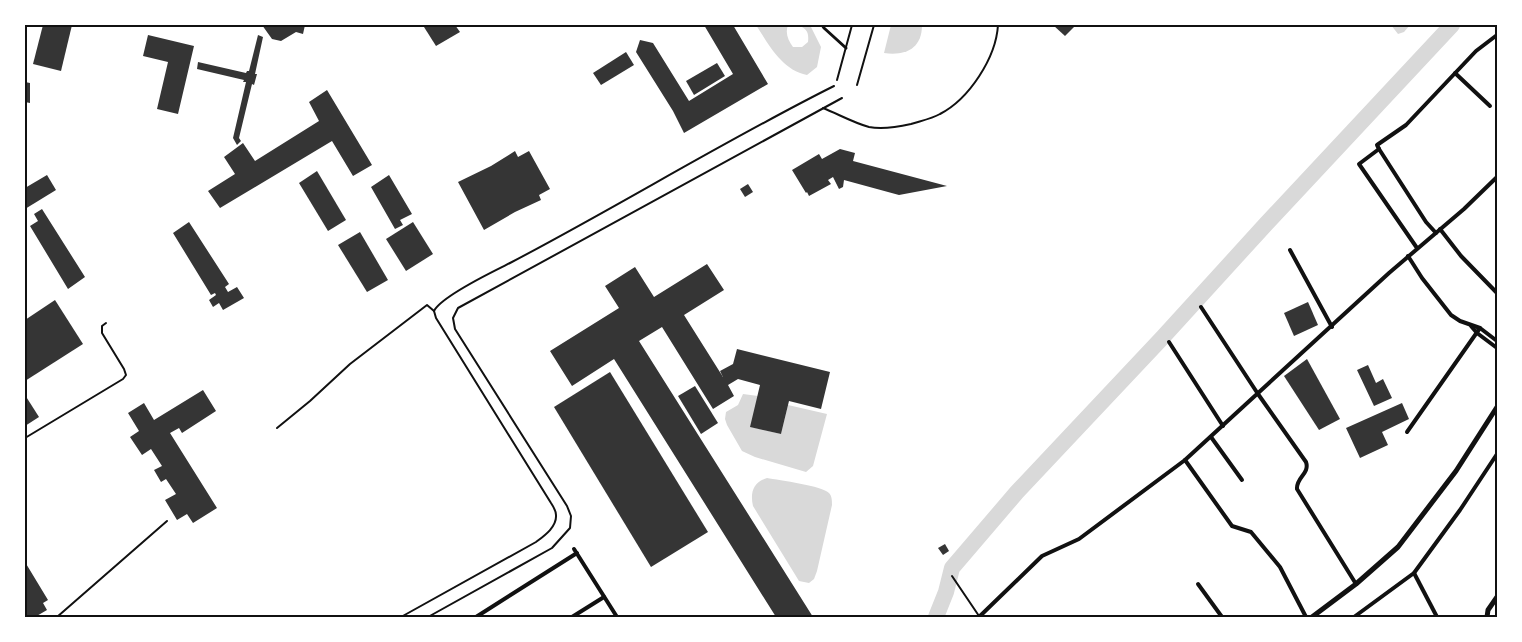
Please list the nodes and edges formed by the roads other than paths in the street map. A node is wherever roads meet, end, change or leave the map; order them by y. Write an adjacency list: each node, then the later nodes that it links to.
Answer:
1 (822, 25): 6 (street)
2 (852, 25): 6 (lane)
3 (874, 25): 9 (lane)
4 (998, 25): 13 (lane)
5 (1497, 35): 7 (street)
6 (846, 48): 8 (lane)
7 (1455, 73): 12 (street); 14 (street)
8 (837, 80)
9 (856, 85)
10 (834, 86): 23 (lane)
11 (842, 98): 13 (lane)
12 (1490, 106)
13 (822, 108): 52 (lane)
14 (1379, 149): 17 (street); 18 (street)
15 (1497, 177): 16 (street)
16 (1440, 229): 17 (street); 21 (street)
17 (1436, 232): 18 (street)
18 (1417, 248): 20 (street)
19 (1290, 250): 26 (street)
20 (1408, 256): 25 (street); 26 (street)
21 (1497, 293)
22 (1201, 306): 32 (street)
23 (434, 310): 35 (lane); 51 (lane)
24 (106, 323): 38 (lane)
25 (1469, 324): 27 (street); 28 (street)
26 (1332, 327): 32 (street)
27 (1480, 328): 28 (street); 29 (street)
28 (1477, 333): 31 (street); 36 (street)
29 (1497, 341)
30 (1170, 342): 34 (street)
31 (1497, 348)
32 (1258, 394): 34 (street); 46 (street)
33 (1497, 407): 46 (street)
34 (1223, 426): 37 (street)
35 (277, 428)
36 (1407, 432)
37 (1211, 437): 40 (street); 41 (street)
38 (25, 438)
39 (1497, 454): 43 (street)
40 (1185, 460): 56 (street); 58 (street)
41 (1242, 480)
42 (167, 521): 50 (lane)
43 (1414, 573): 59 (street); 60 (street)
44 (952, 576): 56 (lane)
45 (1198, 584): 57 (street)
46 (1356, 584): 49 (street)
47 (604, 597): 53 (street); 54 (street); 55 (street)
48 (1497, 597): 61 (street)
49 (1315, 616)
50 (57, 617)
51 (401, 617)
52 (428, 617)
53 (476, 617)
54 (572, 617)
55 (617, 617)
56 (979, 617)
57 (1222, 617)
58 (1306, 617)
59 (1354, 617)
60 (1437, 617)
61 (1487, 617)

